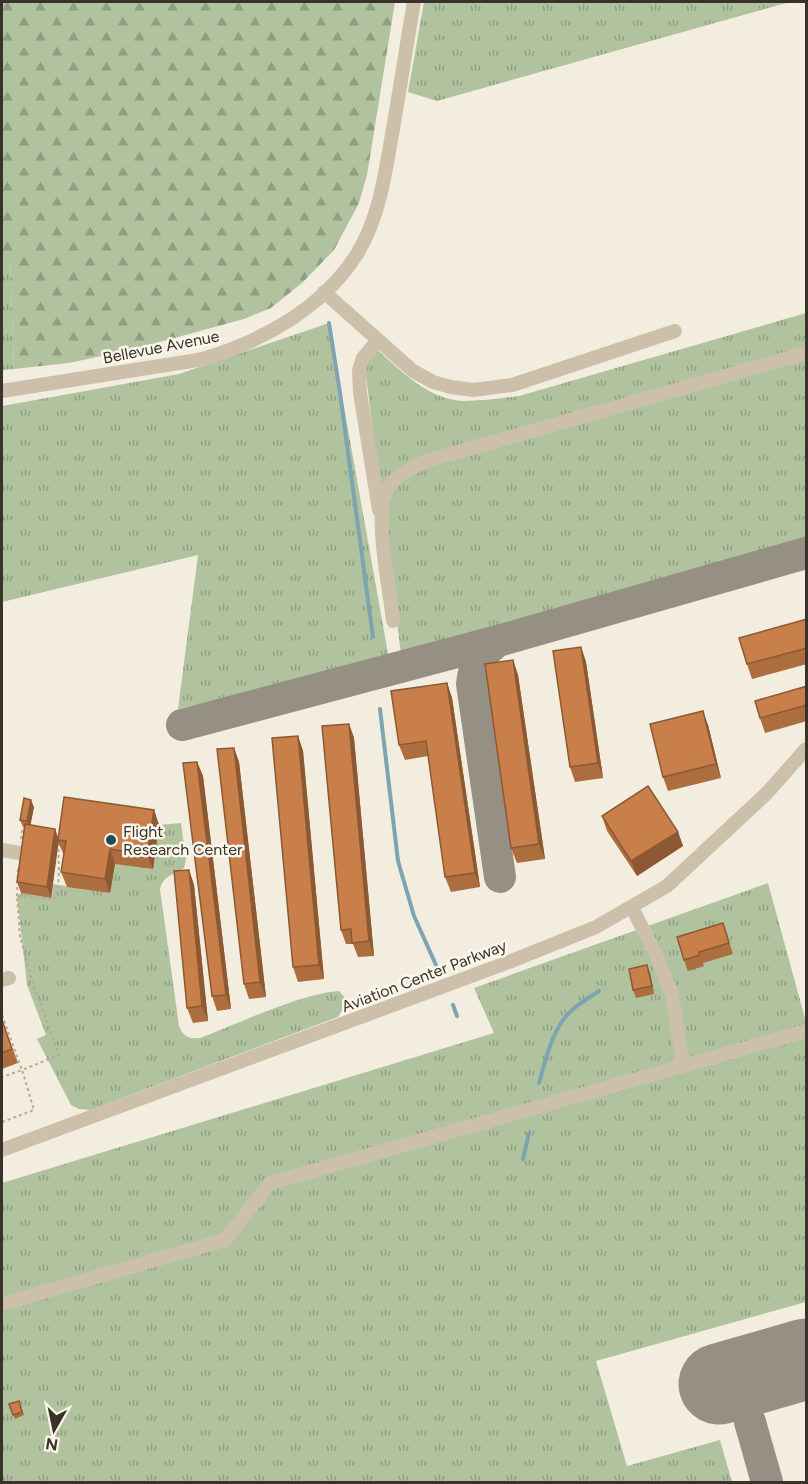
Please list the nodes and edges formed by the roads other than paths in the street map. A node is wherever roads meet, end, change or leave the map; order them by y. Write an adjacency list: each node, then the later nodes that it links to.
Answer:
1 (414, 2): 2 (street, Bellevue Avenue)
2 (324, 292): 4 (street); 6 (street, Bellevue Avenue)
3 (675, 331): 4 (street)
4 (378, 340): 7 (street)
5 (807, 353): 7 (street)
6 (2, 391)
7 (381, 519): 8 (street)
8 (393, 621)
9 (807, 749): 12 (street, Aviation Center Parkway)
10 (2, 850): 11 (street)
11 (20, 854)
12 (632, 908): 14 (street); 15 (street, Aviation Center Parkway)
13 (807, 1031): 14 (street)
14 (683, 1065): 16 (street)
15 (2, 1150)
16 (2, 1304)

